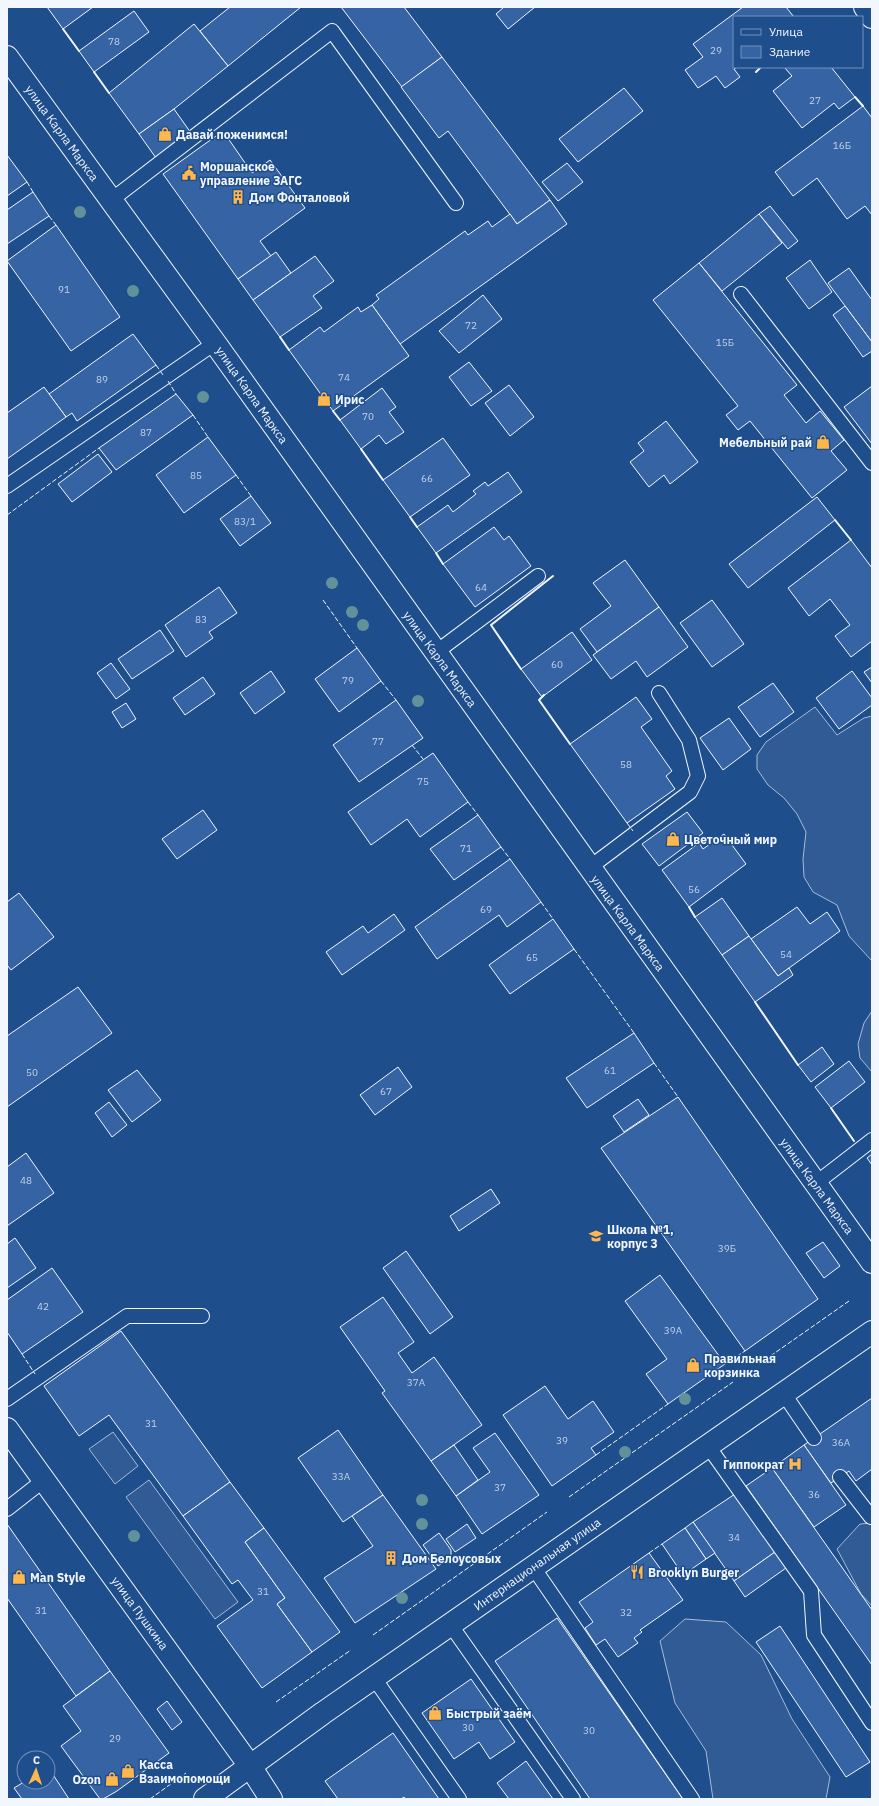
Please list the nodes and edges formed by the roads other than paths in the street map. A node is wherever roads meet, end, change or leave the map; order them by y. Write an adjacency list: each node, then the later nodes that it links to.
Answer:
1 (865, 7): 2 (street)
2 (872, 17)
3 (7, 57): 4 (street, улица Карла Маркса)
4 (110, 201): 5 (lane); 7 (street, улица Карла Маркса)
5 (456, 203)
6 (741, 294): 8 (lane)
7 (215, 343): 9 (lane); 11 (street, улица Карла Маркса)
8 (872, 462)
9 (7, 486)
10 (538, 576): 11 (lane)
11 (435, 653): 13 (street, улица Карла Маркса)
12 (660, 692): 13 (lane)
13 (589, 868): 15 (street, улица Карла Маркса)
14 (872, 1140): 15 (lane)
15 (815, 1184): 16 (street, улица Карла Маркса)
16 (872, 1262)
17 (202, 1316): 20 (lane)
18 (872, 1332): 19 (street, Интернациональная улица)
19 (784, 1394): 22 (lane); 23 (street, Интернациональная улица)
20 (7, 1399)
21 (7, 1429): 25 (street, улица Пушкина)
22 (814, 1438)
23 (708, 1446): 28 (street, Интернациональная улица); 31 (lane)
24 (840, 1477): 27 (lane)
25 (44, 1480): 26 (lane); 32 (street, улица Пушкина)
26 (7, 1509)
27 (871, 1517)
28 (533, 1567): 29 (street, Интернациональная улица); 37 (lane)
29 (450, 1624): 30 (street, Интернациональная улица); 36 (lane)
30 (374, 1678): 32 (street, Интернациональная улица); 35 (lane)
31 (872, 1724)
32 (250, 1766): 33 (street, Интернациональная улица); 34 (street, улица Пушкина)
33 (205, 1799)
34 (270, 1799)
35 (459, 1799)
36 (573, 1799)
37 (692, 1799)

